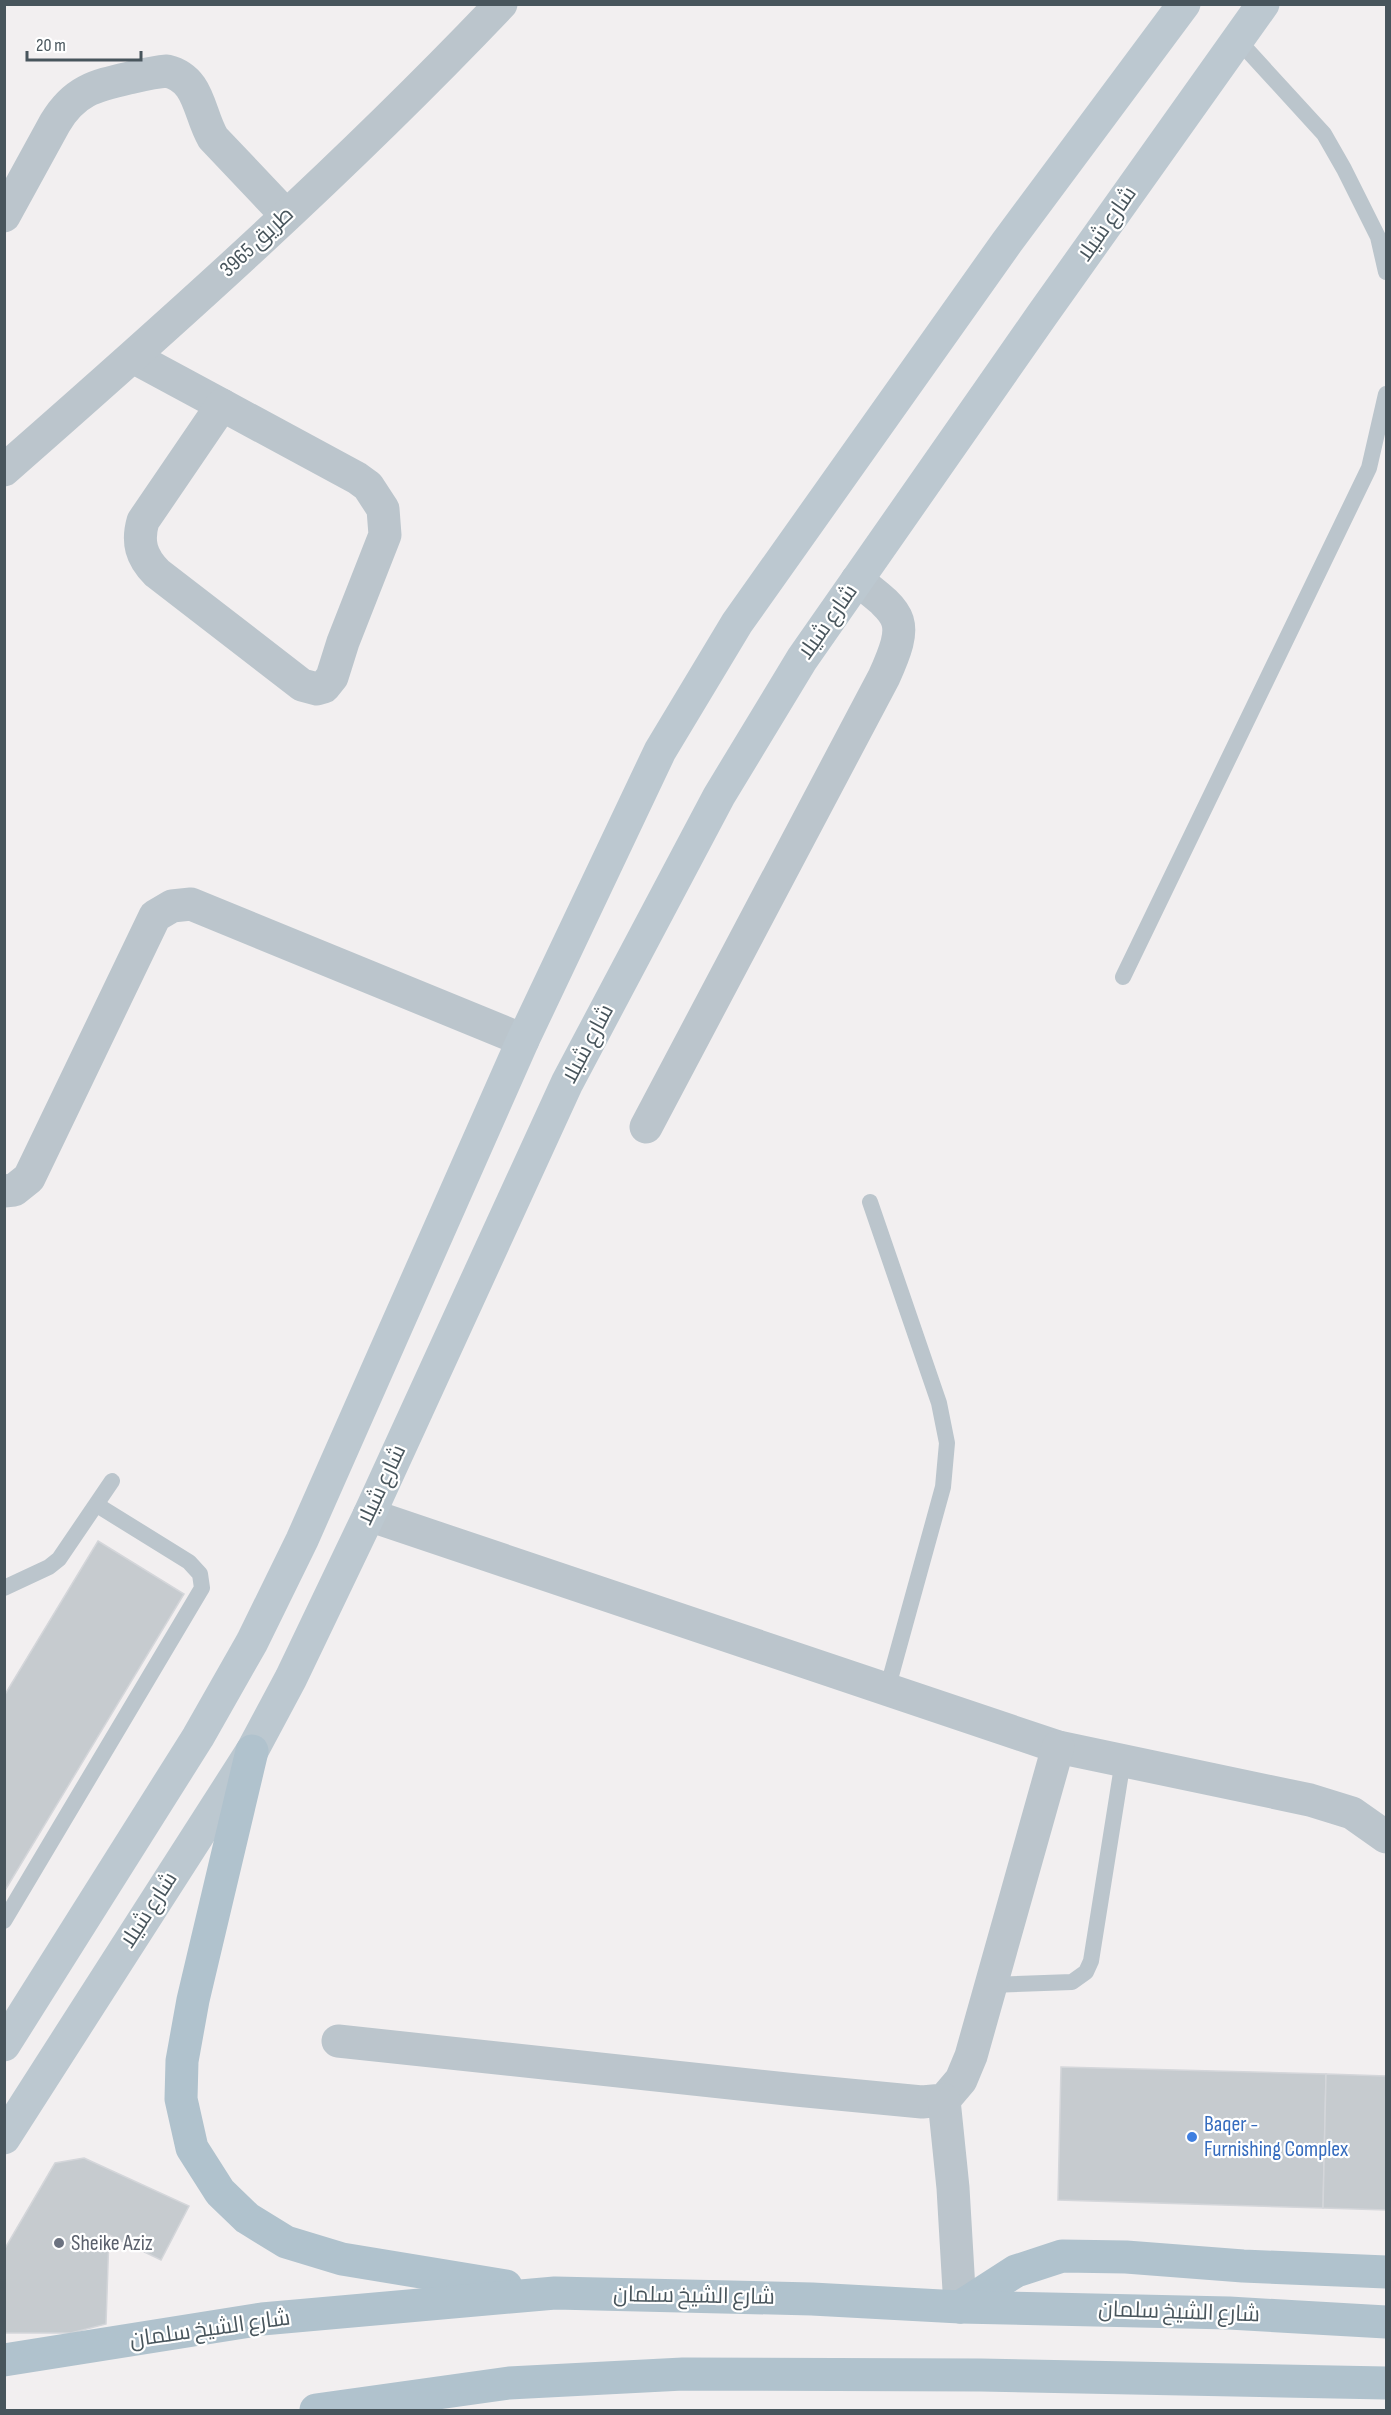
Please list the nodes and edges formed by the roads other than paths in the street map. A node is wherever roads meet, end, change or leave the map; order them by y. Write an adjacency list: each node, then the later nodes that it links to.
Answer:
1 (501, 4): 5 (street, طريق 3965)
2 (1185, 4): 15 (main road)
3 (1263, 4): 4 (main road, شارع شيلا)
4 (1238, 40): 7 (lane); 13 (main road, شارع شيلا)
5 (286, 215): 6 (street); 9 (street, طريق 3965)
6 (4, 216)
7 (1382, 231): 8 (lane)
8 (1386, 272)
9 (133, 357): 11 (street); 12 (street, طريق 3965)
10 (1386, 394): 14 (lane)
11 (222, 405): 11 (street)
12 (4, 470)
13 (857, 580): 16 (street); 21 (main road, شارع شيلا)
14 (1123, 977)
15 (523, 1040): 17 (street); 30 (main road)
16 (646, 1126)
17 (4, 1191)
18 (870, 1202): 23 (lane)
19 (112, 1481): 20 (lane)
20 (97, 1505): 22 (lane); 28 (lane)
21 (369, 1515): 23 (street); 25 (main road, شارع شيلا)
22 (4, 1588)
23 (887, 1690): 24 (street)
24 (1058, 1747): 26 (street); 29 (street)
25 (252, 1751): 34 (main road, شارع شيلا); 36 (main road)
26 (1123, 1760): 27 (street); 29 (lane)
27 (1386, 1837)
28 (4, 1921)
29 (991, 1985): 33 (street)
30 (13, 2021): 32 (main road)
31 (338, 2041): 33 (street)
32 (4, 2045)
33 (944, 2100): 37 (street)
34 (4, 2138)
35 (1386, 2272): 37 (main road)
36 (555, 2293): 37 (main road, شارع الشيخ سلمان); 39 (main road, شارع الشيخ سلمان)
37 (960, 2307): 38 (main road, شارع الشيخ سلمان)
38 (1386, 2322)
39 (4, 2360)
40 (1386, 2383): 41 (main road)
41 (316, 2410)

